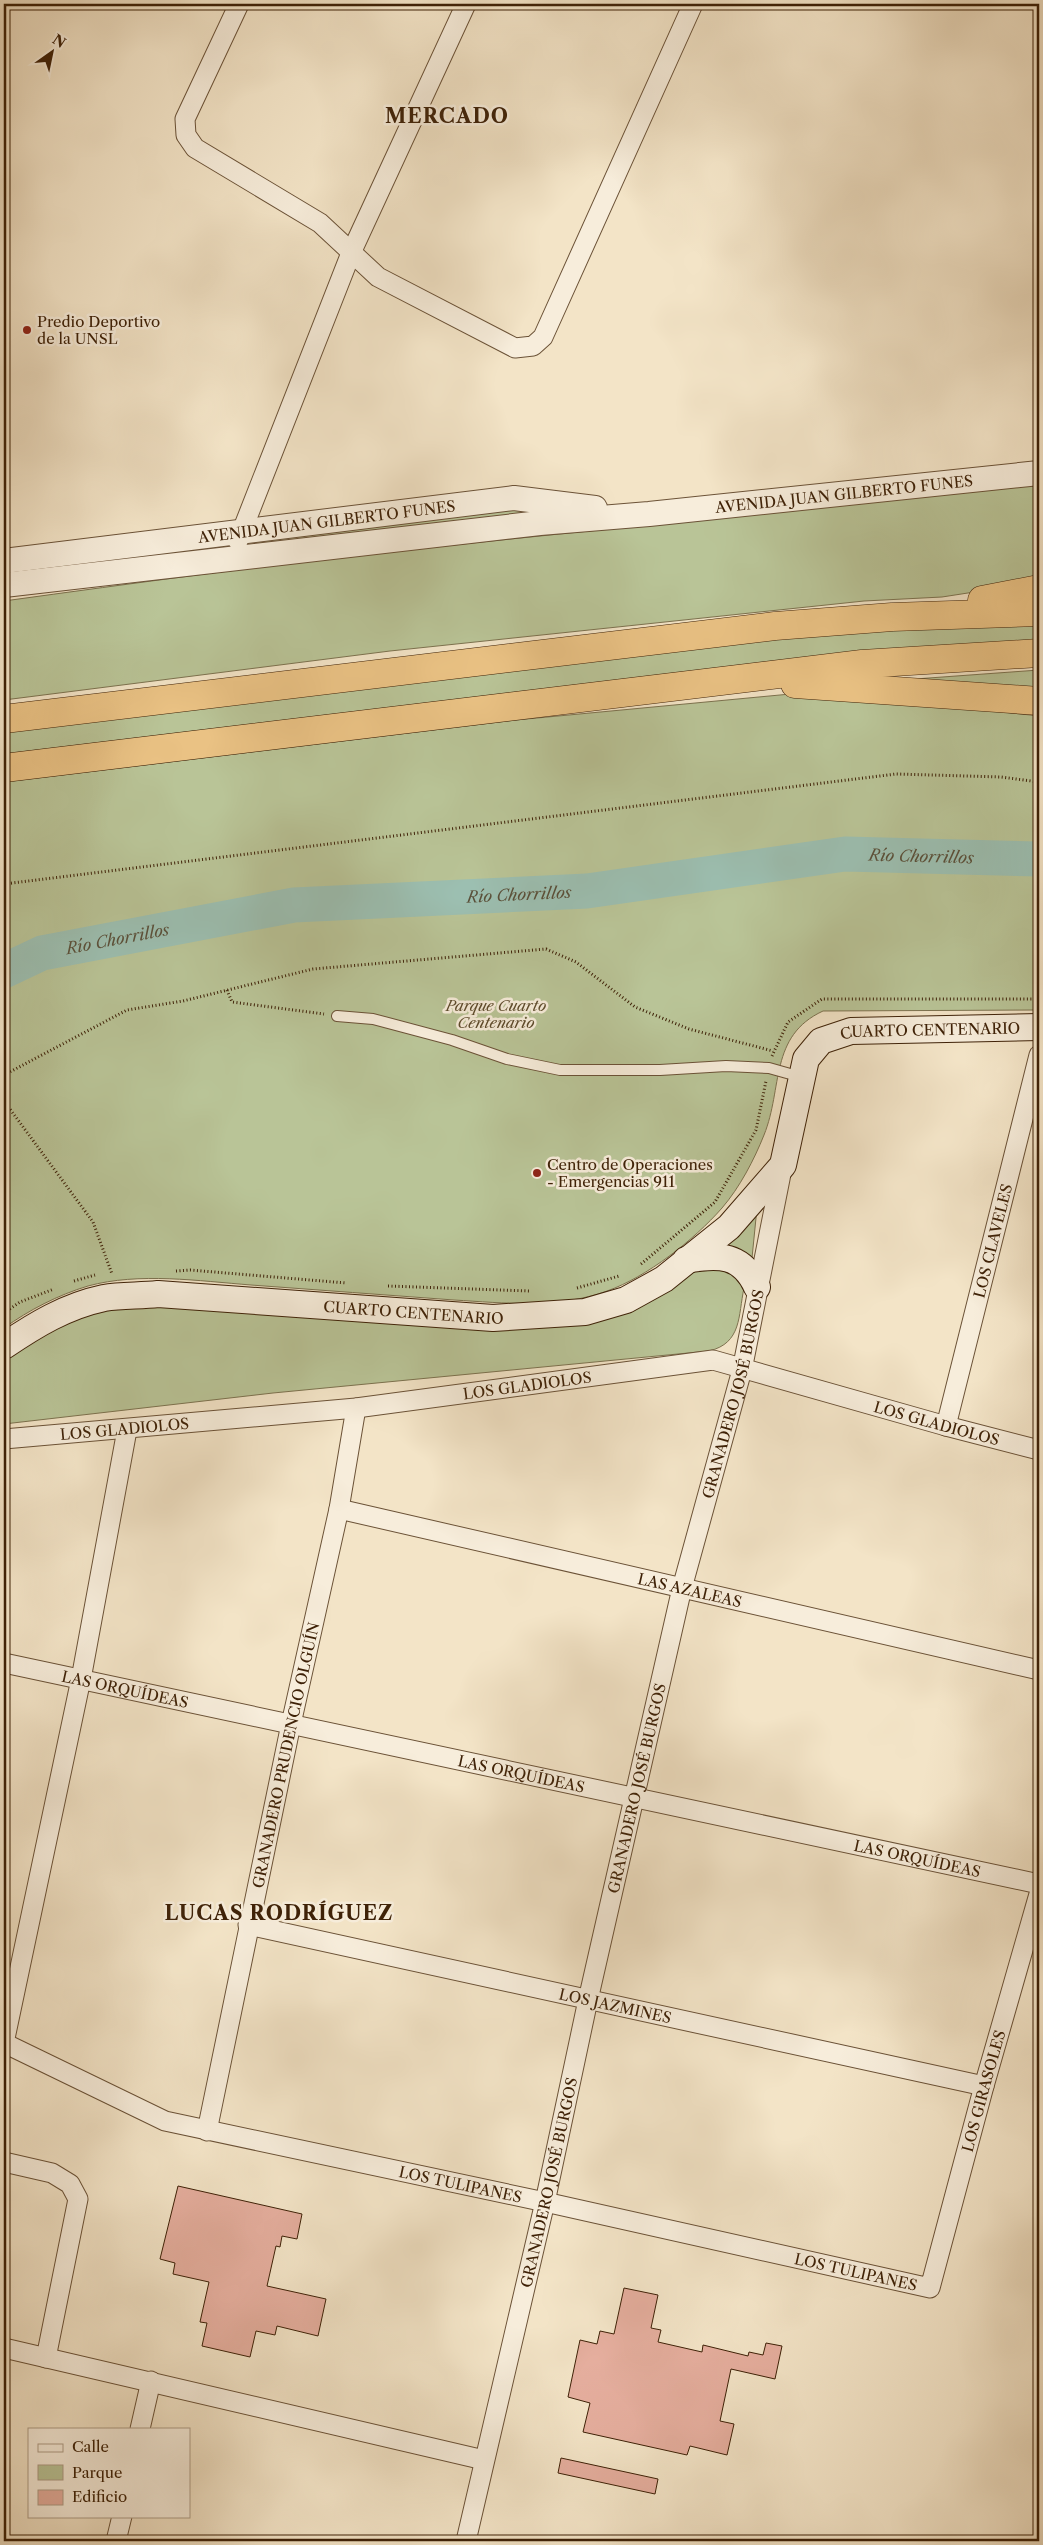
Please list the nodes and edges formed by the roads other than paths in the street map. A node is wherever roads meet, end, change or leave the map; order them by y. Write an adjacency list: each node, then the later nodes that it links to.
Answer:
1 (239, 4): 4 (street)
2 (466, 4): 4 (street)
3 (693, 4): 4 (street)
4 (351, 253): 7 (street)
5 (1039, 473): 6 (street, AVENIDA JUAN GILBERTO FUNES)
6 (648, 514): 7 (street, AVENIDA JUAN GILBERTO FUNES); 8 (street, AVENIDA JUAN GILBERTO FUNES)
7 (242, 532): 8 (street); 9 (street, AVENIDA JUAN GILBERTO FUNES)
8 (229, 558): 10 (street, AVENIDA JUAN GILBERTO FUNES)
9 (4, 561)
10 (4, 585)
11 (1039, 589): 13 (highway)
12 (1039, 612): 13 (highway)
13 (892, 617): 17 (highway)
14 (1039, 653): 15 (highway)
15 (726, 680): 16 (highway); 18 (highway)
16 (1039, 701)
17 (4, 719)
18 (4, 768)
19 (337, 1016): 23 (lane)
20 (1039, 1027): 21 (main road, CUARTO CENTENARIO)
21 (821, 1041): 23 (main road, GRANADERO JOSÉ BURGOS)
22 (1039, 1055): 30 (street, LOS CLAVELES)
23 (801, 1077): 24 (main road, GRANADERO JOSÉ BURGOS)
24 (782, 1165): 25 (main road, CUARTO CENTENARIO); 26 (street, GRANADERO JOSÉ BURGOS)
25 (686, 1260): 26 (main road); 27 (main road, CUARTO CENTENARIO)
26 (758, 1287): 28 (street, GRANADERO JOSÉ BURGOS)
27 (4, 1346)
28 (742, 1370): 29 (street, LOS GLADIOLOS); 30 (street, LOS GLADIOLOS); 35 (street, GRANADERO JOSÉ BURGOS)
29 (356, 1408): 31 (street, LOS GLADIOLOS); 34 (street, GRANADERO PRUDENCIO OLGUÍN)
30 (946, 1426): 33 (street, LOS GLADIOLOS)
31 (127, 1430): 32 (street, LOS GLADIOLOS); 38 (street)
32 (4, 1439)
33 (1039, 1450)
34 (340, 1509): 35 (street, LAS AZALEAS); 39 (street, GRANADERO PRUDENCIO OLGUÍN)
35 (682, 1588): 37 (street, LAS AZALEAS); 40 (street, GRANADERO JOSÉ BURGOS)
36 (4, 1663): 38 (street, LAS ORQUÍDEAS)
37 (1039, 1670)
38 (80, 1679): 39 (street, LAS ORQUÍDEAS); 45 (street)
39 (291, 1724): 40 (street, LAS ORQUÍDEAS); 43 (street, GRANADERO PRUDENCIO OLGUÍN)
40 (635, 1798): 41 (street, LAS ORQUÍDEAS); 44 (street, GRANADERO JOSÉ BURGOS)
41 (1039, 1884)
42 (1039, 1894): 46 (street, LOS GIRASOLES)
43 (248, 1925): 44 (street, LOS JAZMINES); 47 (street, GRANADERO PRUDENCIO OLGUÍN)
44 (588, 2000): 46 (street, LOS JAZMINES); 49 (street, GRANADERO JOSÉ BURGOS)
45 (4, 2043): 47 (street, LOS TULIPANES)
46 (984, 2086): 50 (street, LOS GIRASOLES)
47 (208, 2131): 49 (street, LOS TULIPANES)
48 (4, 2162): 52 (street)
49 (545, 2202): 50 (street, LOS TULIPANES); 55 (street, GRANADERO JOSÉ BURGOS)
50 (930, 2288)
51 (4, 2348): 52 (street)
52 (46, 2358): 53 (street)
53 (151, 2381): 54 (street); 55 (street)
54 (140, 2428)
55 (484, 2460): 58 (street, GRANADERO JOSÉ BURGOS)
56 (122, 2518): 57 (street)
57 (116, 2541)
58 (466, 2541)

